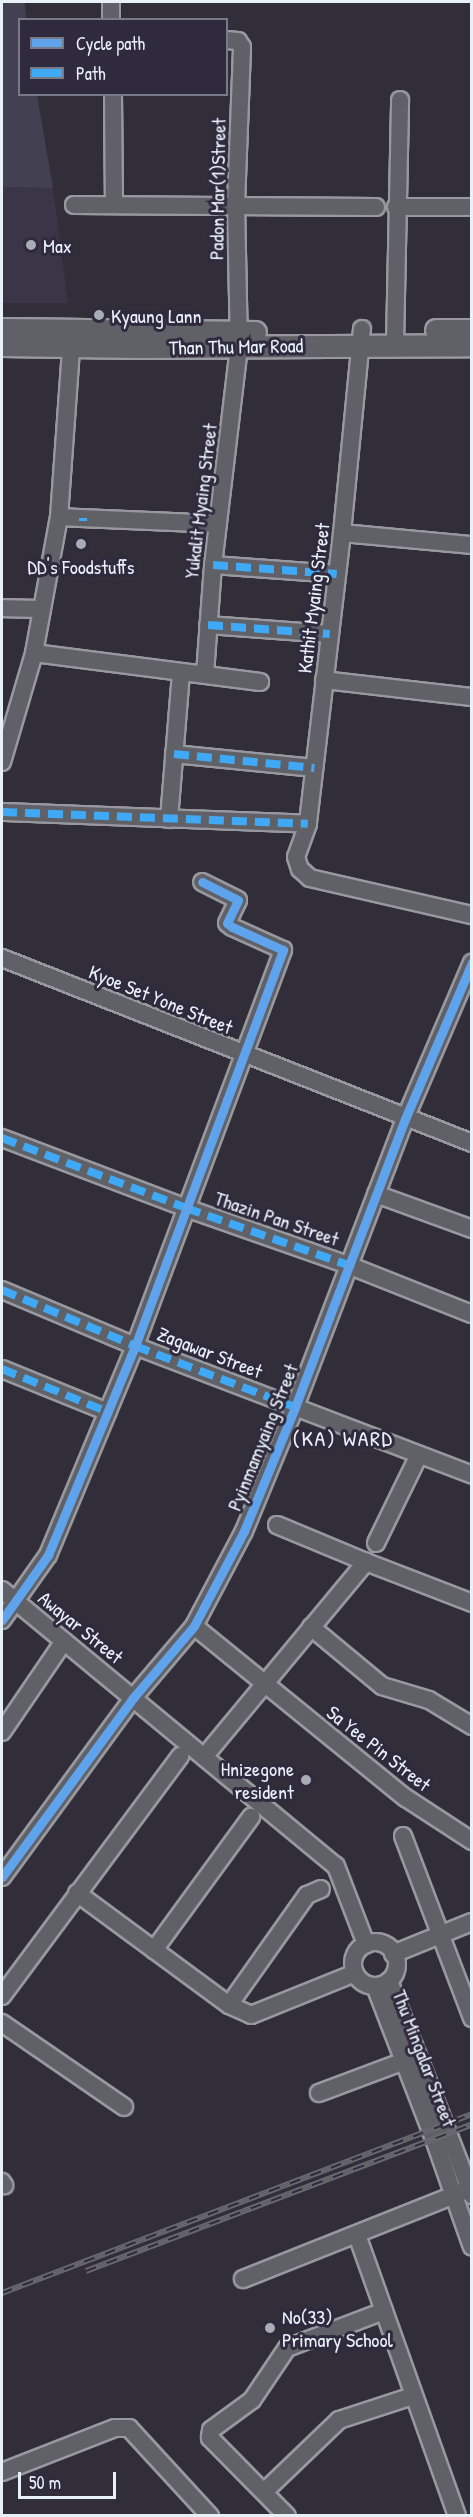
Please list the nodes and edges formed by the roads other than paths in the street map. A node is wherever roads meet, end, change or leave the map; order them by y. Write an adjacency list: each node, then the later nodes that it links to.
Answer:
1 (111, 2): 2 (street)
2 (111, 18)
3 (234, 44): 8 (street, Padon Mar(1)Street)
4 (113, 96): 7 (street)
5 (400, 100): 10 (street)
6 (74, 205): 7 (street)
7 (114, 205): 8 (street)
8 (236, 206): 9 (street); 17 (street, Padon Mar(1)Street)
9 (376, 207)
10 (396, 207): 11 (street); 15 (street)
11 (471, 207)
12 (2, 329): 16 (main road, Than Thu Mar Road)
13 (471, 330): 15 (main road, Than Thu Mar Road)
14 (361, 337): 15 (main road, Than Thu Mar Road); 17 (main road, Than Thu Mar Road); 22 (street, Kathit Myaing Street)
15 (395, 337): 19 (main road, Than Thu Mar Road)
16 (72, 338): 17 (main road, Than Thu Mar Road); 18 (main road, Than Thu Mar Road); 20 (street)
17 (239, 339): 21 (street, Yukalit Myaing Street)
18 (2, 345)
19 (471, 345)
20 (59, 517): 21 (street); 27 (street)
21 (218, 524): 24 (street, Yukalit Myaing Street)
22 (342, 534): 23 (street); 25 (street, Kathit Myaing Street)
23 (471, 545)
24 (213, 565): 25 (street); 28 (street, Yukalit Myaing Street)
25 (337, 574): 29 (street, Kathit Myaing Street)
26 (2, 608): 27 (street)
27 (42, 609): 30 (street)
28 (208, 625): 29 (street); 32 (street, Yukalit Myaing Street)
29 (330, 634): 33 (street, Kathit Myaing Street)
30 (34, 653): 31 (street); 36 (street)
31 (181, 672): 32 (street); 37 (street)
32 (205, 674): 34 (street)
33 (324, 680): 35 (street); 39 (street, Kathit Myaing Street)
34 (260, 682)
35 (471, 697)
36 (6, 731): 38 (street)
37 (174, 754): 39 (street); 41 (street)
38 (2, 762)
39 (314, 768): 42 (street, Kathit Myaing Street)
40 (2, 812): 41 (street)
41 (169, 819): 42 (street)
42 (308, 824): 44 (street, Kathit Myaing Street)
43 (202, 882): 47 (street)
44 (471, 915)
45 (2, 958): 47 (street, Kyoe Set Yone Street)
46 (471, 963): 48 (street, Pyinmamyaing Street)
47 (245, 1054): 48 (street, Kyoe Set Yone Street); 52 (street)
48 (405, 1119): 50 (street, Kyoe Set Yone Street); 51 (street, Pyinmamyaing Street)
49 (2, 1138): 52 (street, Thazin Pan Street)
50 (471, 1143)
51 (375, 1194): 53 (street); 54 (street, Pyinmamyaing Street)
52 (186, 1208): 54 (street, Thazin Pan Street); 57 (street)
53 (471, 1229)
54 (348, 1265): 56 (street, Thazin Pan Street); 59 (street, Pyinmamyaing Street)
55 (2, 1290): 57 (street, Zagawar Street)
56 (471, 1314)
57 (135, 1346): 59 (street, Zagawar Street); 60 (street)
58 (2, 1369): 60 (street)
59 (295, 1407): 61 (street, Zagawar Street); 70 (street, Pyinmamyaing Street)
60 (108, 1412): 68 (street)
61 (420, 1455): 62 (street, Zagawar Street); 64 (street)
62 (471, 1475)
63 (277, 1525): 65 (street)
64 (376, 1543)
65 (366, 1562): 67 (street); 71 (street)
66 (2, 1590): 68 (street, Awayar Street)
67 (470, 1599)
68 (15, 1601): 69 (street); 72 (street, Awayar Street)
69 (2, 1620)
70 (194, 1626): 73 (street, Sa Yee Pin Street); 74 (street, Pyinmamyaing Street)
71 (311, 1627): 73 (street); 75 (street)
72 (64, 1641): 74 (street, Awayar Street); 76 (street)
73 (263, 1684): 78 (street); 81 (street, Sa Yee Pin Street)
74 (133, 1698): 78 (street, Awayar Street); 82 (street, Pyinmamyaing Street)
75 (471, 1726)
76 (2, 1732)
77 (180, 1756): 84 (street)
78 (204, 1757): 87 (street, Awayar Street)
79 (251, 1817): 88 (street)
80 (403, 1836): 86 (street)
81 (471, 1841)
82 (2, 1877)
83 (321, 1889): 93 (street)
84 (77, 1893): 88 (street); 92 (street)
85 (471, 1922): 86 (street)
86 (441, 1935): 89 (street); 94 (street)
87 (366, 1944): 89 (street); 90 (street)
88 (154, 1950): 93 (street)
89 (393, 1954): 91 (street)
90 (355, 1973): 91 (street); 93 (street)
91 (382, 1983): 96 (street, Thu Mingalar Street); 99 (street, Thu Mingalar Street)
92 (2, 1996)
93 (229, 2005)
94 (471, 2018)
95 (2, 2023): 98 (street)
96 (404, 2061): 97 (street); 100 (street, Thu Mingalar Street)
97 (320, 2093)
98 (124, 2107)
99 (470, 2192): 100 (street)
100 (453, 2195): 101 (street); 102 (street, Thu Mingalar Street)
101 (357, 2235): 103 (street); 104 (street)
102 (471, 2247)
103 (243, 2279)
104 (384, 2311): 105 (street); 107 (street)
105 (413, 2396): 107 (street); 110 (street)
106 (2, 2472): 108 (street)
107 (264, 2492): 109 (street)
108 (210, 2516)
109 (287, 2516)
110 (457, 2516)

